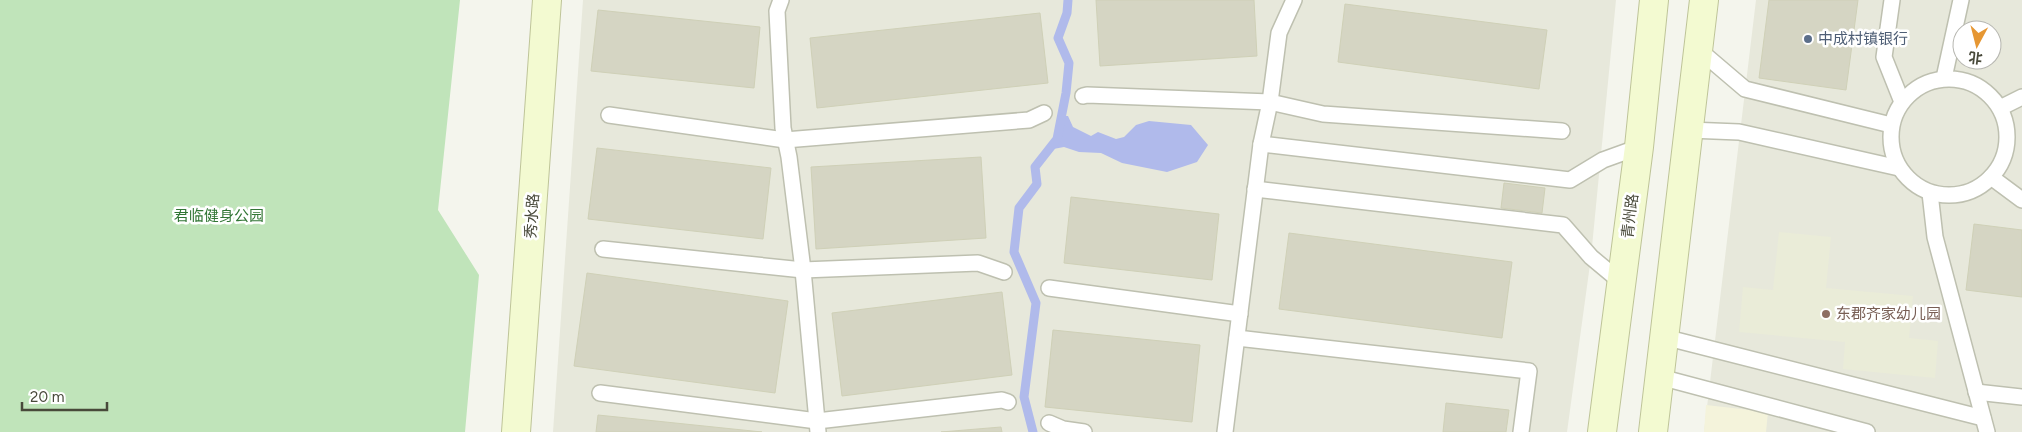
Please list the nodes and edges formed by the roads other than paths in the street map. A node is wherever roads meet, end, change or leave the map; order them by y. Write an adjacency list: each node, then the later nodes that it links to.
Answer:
1 (547, 0): 44 (street, 秀水路)
2 (781, 0): 20 (lane)
3 (1294, 0): 12 (lane)
4 (1654, 0): 22 (street, 青州路)
5 (1704, 0): 8 (street)
6 (1892, 0): 13 (lane)
7 (1961, 0): 9 (lane)
8 (1698, 49): 17 (lane); 18 (street)
9 (1944, 78): 13 (lane); 14 (lane)
10 (1083, 96): 12 (lane)
11 (2022, 97): 14 (lane)
12 (1270, 102): 19 (lane); 21 (lane)
13 (1902, 102): 17 (lane)
14 (2000, 108): 24 (lane)
15 (1044, 114): 20 (lane)
16 (609, 115): 20 (lane)
17 (1891, 125): 23 (lane)
18 (1689, 130): 23 (lane); 34 (street)
19 (1562, 131)
20 (785, 140): 29 (lane)
21 (1261, 144): 22 (lane); 25 (lane)
22 (1639, 148): 31 (street, 青州路)
23 (1899, 168): 26 (lane)
24 (1991, 177): 26 (lane); 27 (lane)
25 (1256, 189): 31 (lane); 33 (lane)
26 (1930, 193): 37 (lane)
27 (2022, 200)
28 (603, 249): 29 (lane)
29 (803, 270): 30 (lane); 43 (lane)
30 (1004, 272)
31 (1621, 282): 48 (street, 青州路)
32 (1049, 288): 33 (lane)
33 (1240, 314): 35 (lane)
34 (1664, 337): 36 (street); 42 (lane)
35 (1237, 338): 46 (lane); 47 (lane)
36 (1660, 377): 49 (street); 50 (lane)
37 (1976, 392): 39 (lane); 42 (lane)
38 (600, 393): 43 (lane)
39 (2022, 397)
40 (1008, 402): 43 (lane)
41 (1049, 423): 45 (lane)
42 (1985, 425)
43 (817, 427)
44 (516, 432)
45 (1084, 432)
46 (1225, 432)
47 (1521, 432)
48 (1602, 432)
49 (1653, 432)
50 (1867, 432)

